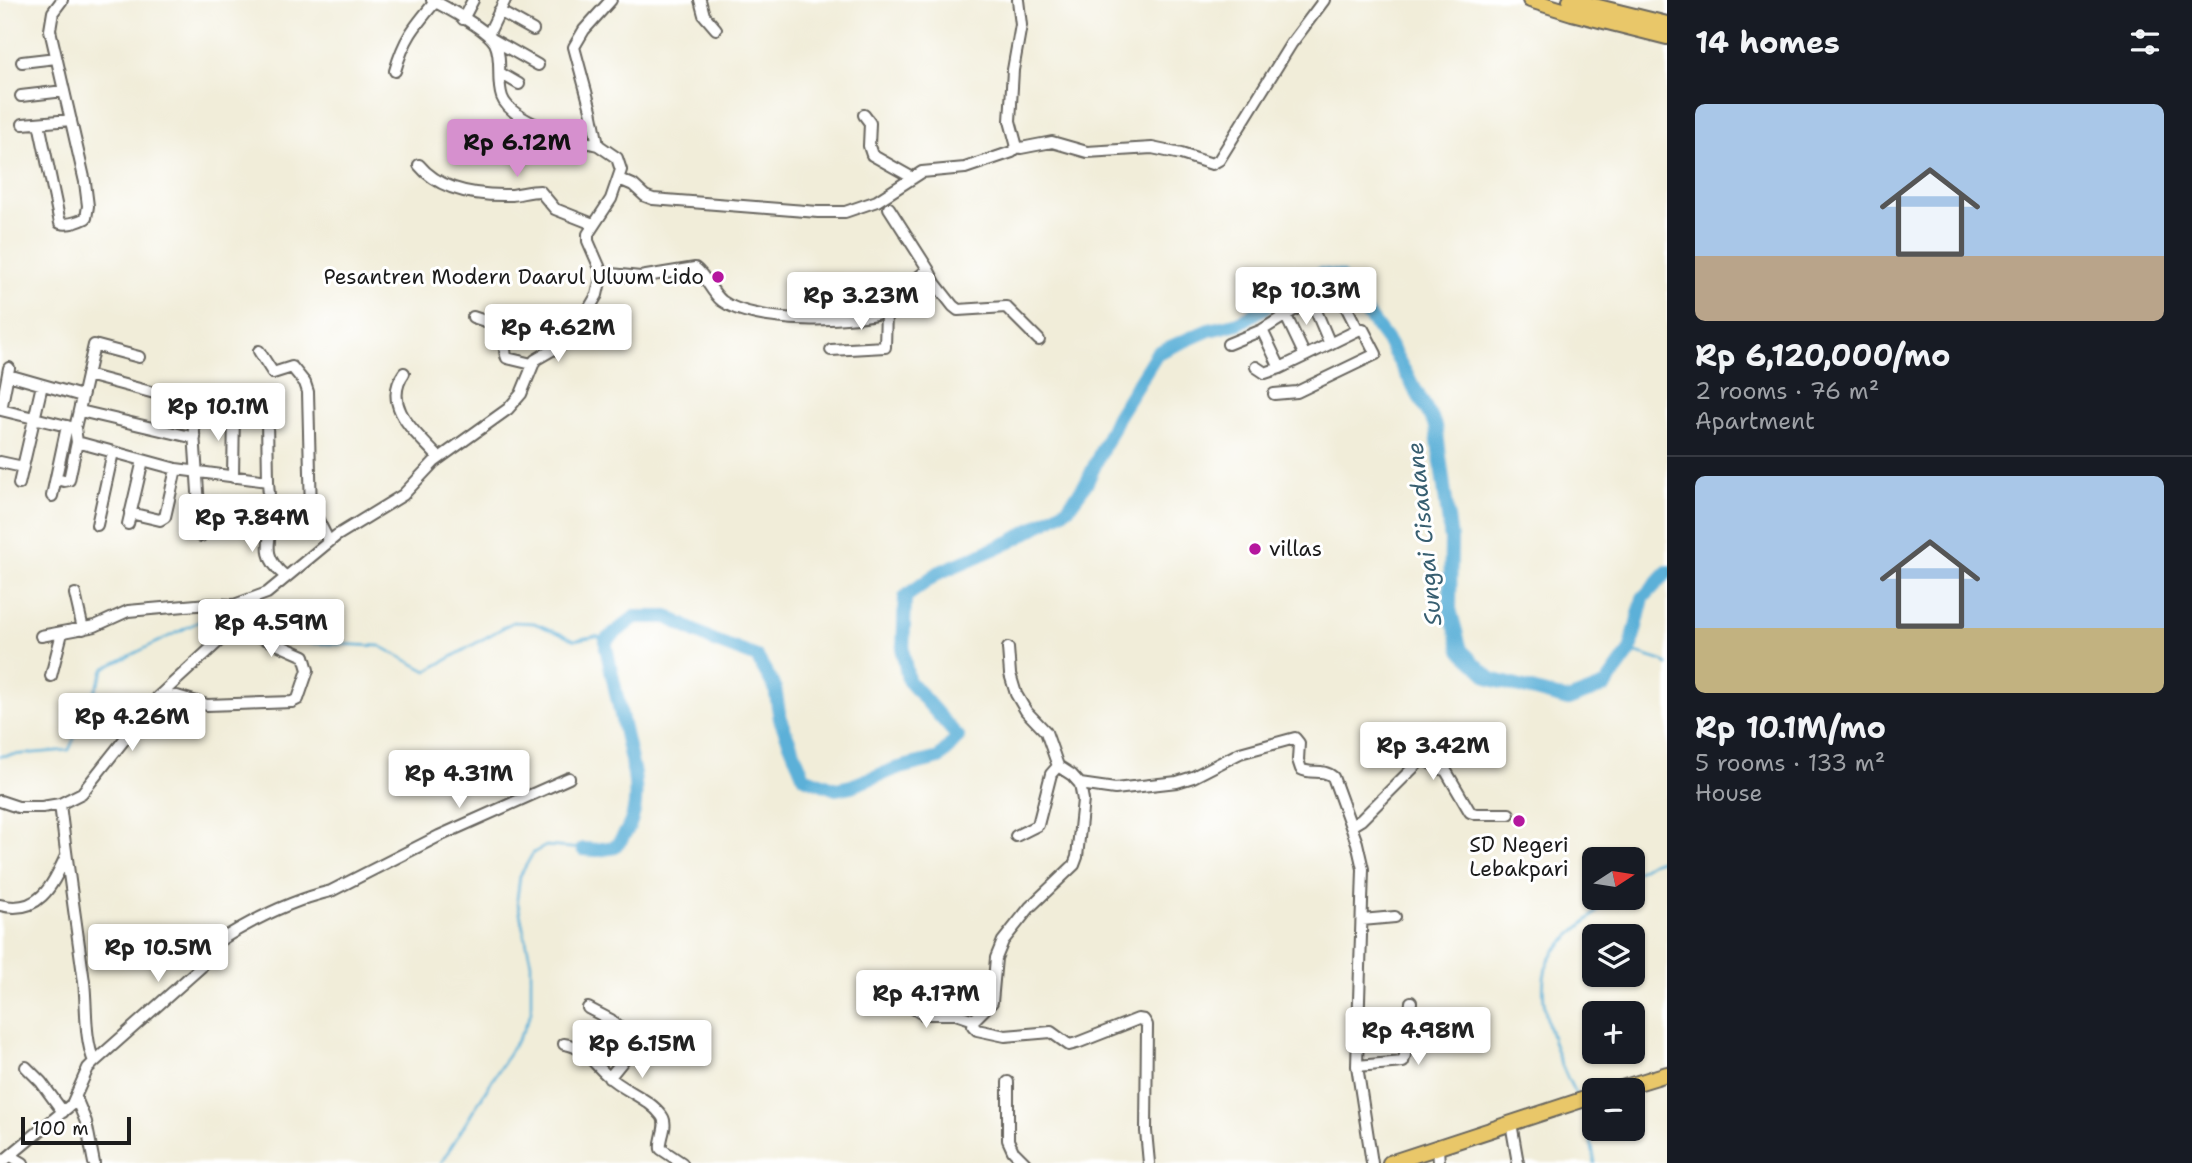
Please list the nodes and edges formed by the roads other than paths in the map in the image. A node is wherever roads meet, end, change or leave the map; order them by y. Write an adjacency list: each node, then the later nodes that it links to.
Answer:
1 (62, 0): 17 (street)
2 (473, 0): 11 (street)
3 (611, 0): 29 (street)
4 (700, 0): 13 (street)
5 (1018, 0): 30 (street)
6 (1324, 0): 30 (street)
7 (1530, 0): 16 (highway)
8 (1570, 0): 12 (highway)
9 (436, 1): 11 (street); 20 (street)
10 (502, 5): 14 (street); 15 (street)
11 (463, 19): 15 (street)
12 (1667, 23)
13 (716, 29)
14 (533, 30)
15 (490, 37): 19 (street); 21 (street)
16 (1667, 37)
17 (57, 58): 18 (street); 23 (street)
18 (22, 62)
19 (538, 65)
20 (395, 71)
21 (500, 73): 22 (street); 29 (street)
22 (519, 84)
23 (64, 92): 24 (street); 26 (street)
24 (21, 96)
25 (863, 115): 32 (street)
26 (71, 120): 27 (street); 27 (street)
27 (39, 123): 28 (street)
28 (23, 124)
29 (598, 145): 33 (street)
30 (1017, 147): 32 (street)
31 (419, 165): 35 (street)
32 (913, 178): 33 (street)
33 (619, 179): 35 (street)
34 (889, 208): 36 (street)
35 (593, 224): 37 (street)
36 (928, 270): 39 (street); 44 (street)
37 (602, 273): 39 (street); 51 (street)
38 (1311, 299): 40 (street); 43 (street); 46 (street)
39 (887, 312): 47 (street)
40 (1286, 316): 42 (street); 49 (street)
41 (473, 317): 51 (street)
42 (1262, 330): 45 (street); 53 (street)
43 (1358, 330): 46 (street); 57 (street)
44 (1038, 340)
45 (1228, 344)
46 (1330, 344): 49 (street)
47 (831, 349)
48 (259, 351): 80 (street)
49 (1305, 356): 53 (street)
50 (139, 357): 55 (street)
51 (532, 364): 68 (street)
52 (1256, 367): 53 (street)
53 (1280, 368)
54 (404, 373): 68 (street)
55 (87, 375): 58 (street); 65 (street)
56 (42, 385): 58 (street); 59 (street); 62 (street)
57 (1274, 394)
58 (82, 396): 61 (street)
59 (0, 410): 62 (street)
60 (234, 410): 74 (street)
61 (80, 411): 64 (street); 65 (street)
62 (34, 418): 64 (street); 71 (street)
63 (267, 418): 76 (street)
64 (71, 427): 66 (street); 75 (street)
65 (195, 438): 73 (street)
66 (77, 442): 67 (street); 75 (street)
67 (113, 452): 69 (street); 81 (street)
68 (439, 458): 83 (street)
69 (142, 460): 72 (street); 72 (street)
70 (0, 462): 71 (street)
71 (23, 467): 77 (street)
72 (176, 470): 73 (street)
73 (196, 473): 74 (street); 82 (street)
74 (233, 477): 76 (street)
75 (56, 479): 78 (street)
76 (268, 481): 79 (street)
77 (19, 484)
78 (52, 496)
79 (273, 513): 80 (street); 84 (street)
80 (311, 513): 83 (street)
81 (97, 526)
82 (201, 536)
83 (329, 542): 84 (street)
84 (285, 576): 86 (street)
85 (75, 594): 88 (street)
86 (232, 608): 87 (street); 88 (street)
87 (226, 625): 93 (street); 93 (street)
88 (83, 629): 89 (street)
89 (62, 633): 90 (street); 92 (street)
90 (41, 636)
91 (1008, 648): 94 (street)
92 (51, 676)
93 (158, 697): 98 (street)
94 (1058, 766): 96 (street); 101 (street)
95 (569, 778): 111 (street)
96 (1080, 784): 100 (street); 109 (street)
97 (0, 801): 98 (street)
98 (60, 804): 102 (street)
99 (1509, 814): 100 (street)
100 (1351, 826): 105 (street)
101 (1016, 836)
102 (66, 856): 103 (street); 111 (street)
103 (0, 905)
104 (1395, 917): 105 (street)
105 (1362, 920): 112 (street)
106 (900, 1000): 109 (street)
107 (1411, 1002): 112 (street)
108 (588, 1008): 115 (street)
109 (974, 1020): 129 (street)
110 (564, 1044): 115 (street)
111 (94, 1062): 118 (street)
112 (1357, 1066): 130 (street)
113 (26, 1067): 120 (street)
114 (1667, 1074): 116 (highway)
115 (609, 1078): 127 (street)
116 (1645, 1081)
117 (1008, 1082): 128 (street)
118 (76, 1098): 120 (street); 126 (street)
119 (1582, 1099): 121 (highway)
120 (63, 1112): 122 (street)
121 (1511, 1123): 123 (highway); 132 (street)
122 (10, 1156): 124 (street); 125 (street)
123 (1438, 1156): 131 (highway)
124 (1, 1163)
125 (23, 1163)
126 (94, 1163)
127 (682, 1163)
128 (1025, 1163)
129 (1149, 1163)
130 (1372, 1163)
131 (1390, 1163)
132 (1518, 1163)

